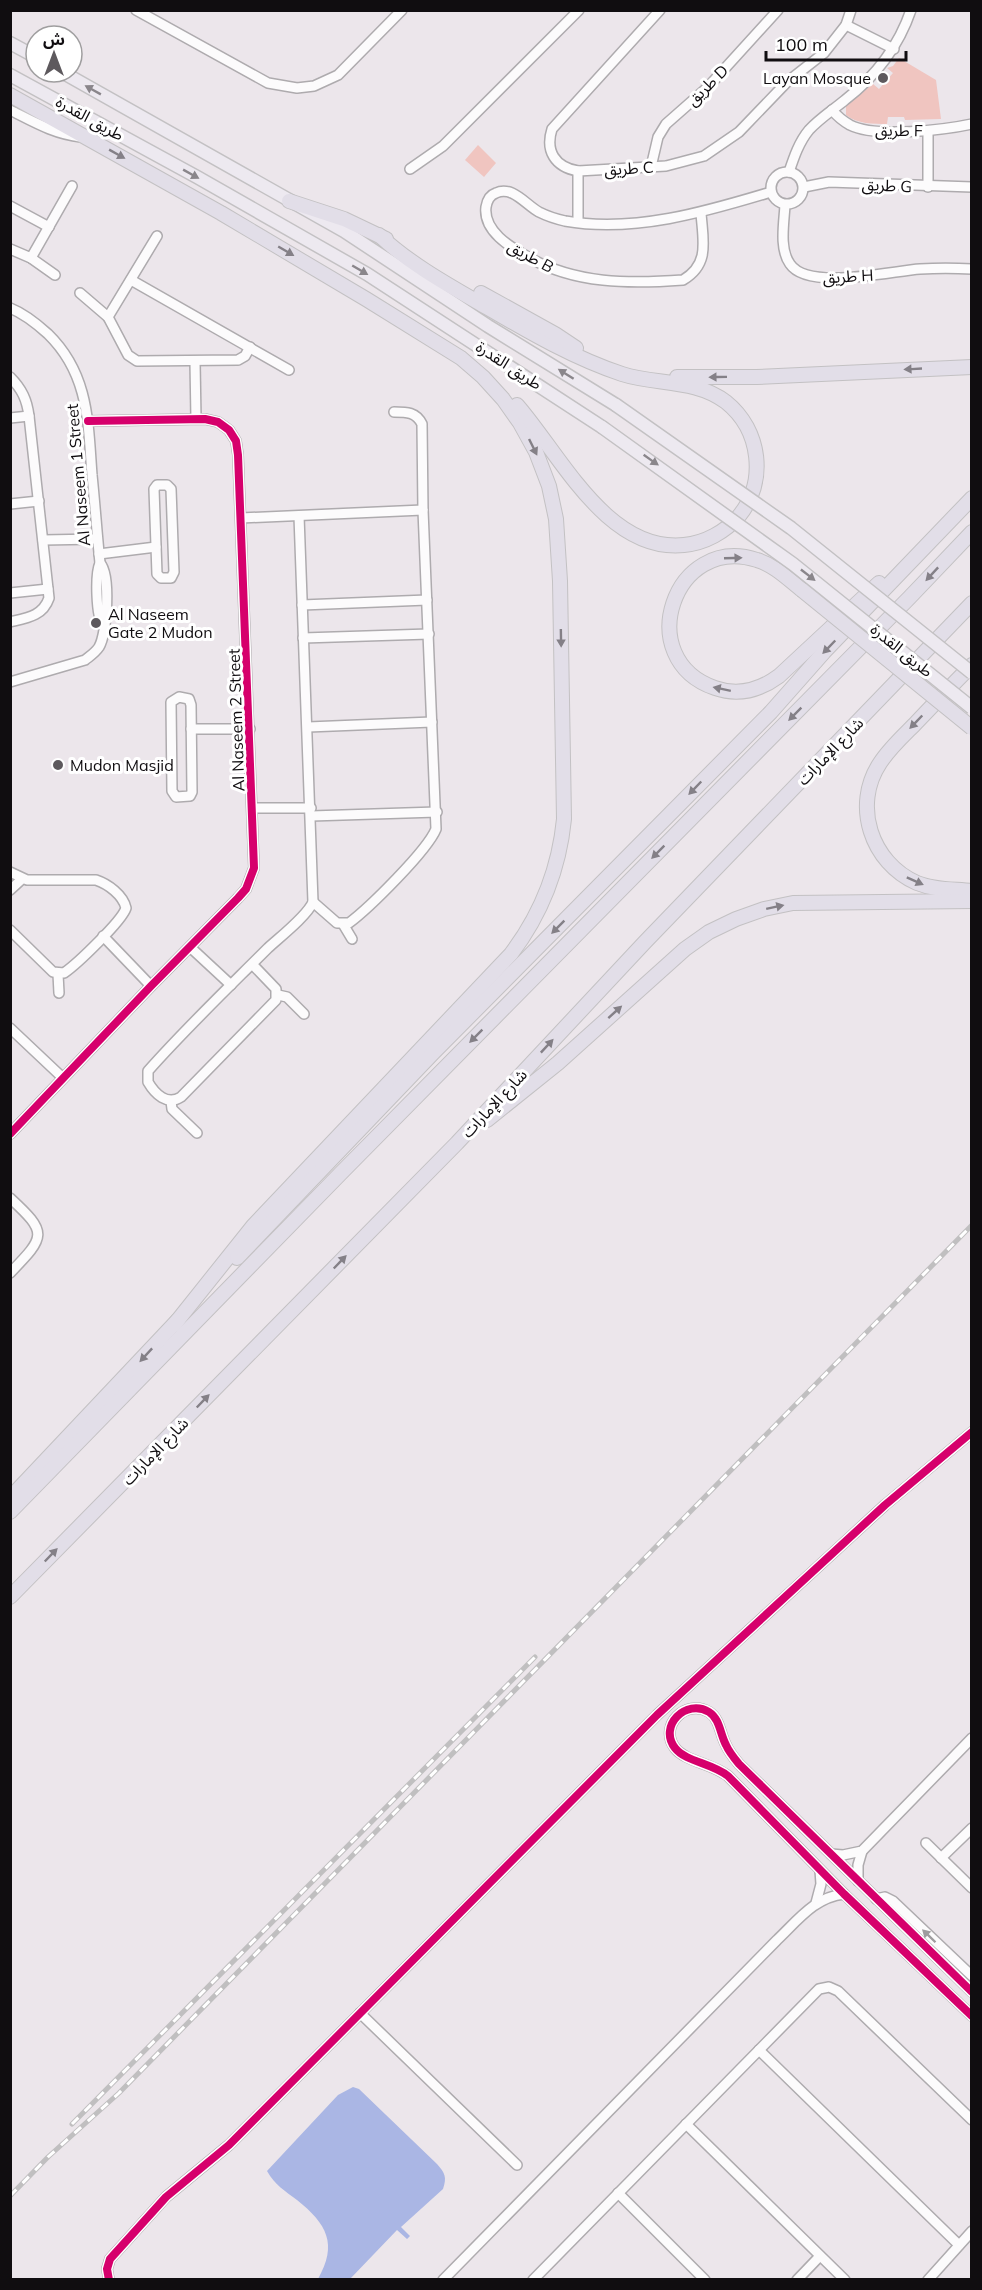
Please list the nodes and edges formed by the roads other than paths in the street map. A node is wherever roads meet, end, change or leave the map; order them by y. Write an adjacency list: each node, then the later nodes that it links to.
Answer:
1 (136, 10): 2 (street)
2 (402, 10)
3 (579, 10): 21 (street)
4 (660, 10): 22 (street)
5 (778, 10): 20 (street, طريق D)
6 (851, 10): 8 (street, طريق C)
7 (911, 10): 10 (street)
8 (846, 25): 10 (street); 20 (street, طريق C)
9 (10, 43): 11 (main road)
10 (894, 49): 16 (street)
11 (24, 51)
12 (10, 75): 79 (main road, طريق القدرة, one-way to 79, bridge)
13 (83, 84): 29 (main road, طريق القدرة, one-way to 13)
14 (10, 95): 19 (highway)
15 (10, 110): 19 (street)
16 (832, 110): 18 (street, طريق F); 23 (street)
17 (972, 124): 18 (street, طريق F)
18 (928, 131): 26 (street)
19 (86, 137): 42 (highway, one-way to 42)
20 (651, 167): 22 (street, طريق C)
21 (410, 169)
22 (578, 171): 33 (street)
23 (789, 172): 25 (street); 28 (street)
24 (72, 186): 34 (street)
25 (804, 187): 26 (street, طريق G); 30 (street)
26 (928, 187): 27 (street, طريق G)
27 (972, 187)
28 (771, 192): 30 (street); 32 (street, طريق B)
29 (290, 201): 35 (highway); 77 (main road, طريق القدرة, one-way to 29, bridge)
30 (785, 205): 39 (street, طريق H)
31 (10, 206): 34 (street)
32 (701, 213): 33 (street, طريق B); 33 (street, طريق B)
33 (578, 222)
34 (49, 227): 38 (street)
35 (378, 235): 42 (highway); 48 (highway, one-way to 35)
36 (158, 236): 41 (street)
37 (10, 249): 38 (street)
38 (31, 258): 40 (street)
39 (972, 269)
40 (55, 275)
41 (131, 280): 45 (street); 46 (street)
42 (339, 283): 114 (highway, one-way to 114)
43 (80, 293): 45 (street)
44 (10, 308): 55 (street, Al Naseem 1 Street)
45 (108, 317): 47 (street)
46 (250, 347): 47 (street); 49 (street)
47 (195, 362): 54 (street)
48 (972, 367)
49 (290, 370)
50 (10, 377): 52 (street)
51 (394, 412): 60 (street)
52 (29, 416): 53 (street); 58 (street)
53 (10, 418)
54 (196, 419): 55 (street, Al Naseem 2 Street); 62 (street, Al Naseem 2 Street)
55 (88, 421): 64 (street, Al Naseem 1 Street)
56 (972, 486): 82 (highway, one-way to 82, bridge)
57 (972, 498): 114 (highway, one-way to 114)
58 (39, 501): 59 (street); 65 (street)
59 (10, 504)
60 (423, 510): 61 (street); 70 (street)
61 (299, 516): 62 (street); 72 (street)
62 (241, 518): 84 (street, Al Naseem 2 Street)
63 (972, 532): 117 (highway, one-way to 117)
64 (97, 539): 65 (street); 67 (street, Al Naseem 1 Street)
65 (43, 540): 68 (street)
66 (156, 547): 66 (street); 67 (street)
67 (99, 558): 78 (street, Al Naseem 1 Street)
68 (48, 589): 69 (street); 73 (street)
69 (10, 593)
70 (427, 600): 72 (street); 74 (street)
71 (972, 603): 111 (highway, شارع الإمارات, one-way to 71)
72 (302, 606): 75 (street)
73 (10, 622)
74 (429, 634): 75 (street); 80 (street)
75 (303, 638): 81 (street)
76 (972, 665): 91 (highway, one-way to 91)
77 (972, 673)
78 (10, 682)
79 (972, 708)
80 (432, 722): 81 (street); 87 (street)
81 (308, 727): 86 (street)
82 (972, 728)
83 (191, 729): 83 (street); 84 (street)
84 (250, 729): 85 (street, Al Naseem 2 Street)
85 (253, 808): 86 (street); 98 (street, Al Naseem 2 Street)
86 (311, 812): 87 (street); 93 (street)
87 (437, 812): 94 (street)
88 (10, 872): 89 (street)
89 (22, 879): 90 (street); 96 (street)
90 (10, 890)
91 (972, 891)
92 (972, 900): 111 (highway, one-way to 92)
93 (313, 902): 94 (street); 99 (street)
94 (343, 924): 97 (street)
95 (10, 930): 100 (street)
96 (103, 936): 100 (street); 102 (street)
97 (352, 939)
98 (190, 947): 101 (street); 102 (street, Al Naseem 2 Street)
99 (252, 964): 101 (street); 104 (street)
100 (58, 974): 103 (street)
101 (231, 985): 108 (street)
102 (151, 986): 107 (street, Al Naseem 2 Street)
103 (59, 993)
104 (278, 995): 105 (street); 108 (street)
105 (304, 1014)
106 (10, 1029): 107 (street)
107 (63, 1078): 110 (street, Al Naseem 2 Street)
108 (171, 1101): 109 (street)
109 (196, 1133)
110 (10, 1134)
111 (457, 1143): 118 (highway, شارع الإمارات, one-way to 111)
112 (10, 1198): 113 (street)
113 (10, 1273)
114 (174, 1325): 116 (highway, one-way to 116)
115 (972, 1432): 133 (street)
116 (10, 1497)
117 (10, 1512)
118 (10, 1597)
119 (972, 1738): 122 (street)
120 (972, 1828): 124 (street)
121 (926, 1843): 124 (street)
122 (862, 1851): 123 (street); 126 (street)
123 (831, 1854): 125 (street); 126 (street)
124 (941, 1858): 127 (street)
125 (820, 1870): 128 (street); 130 (street)
126 (858, 1881): 129 (street)
127 (972, 1888)
128 (844, 1894): 130 (street); 134 (street)
129 (876, 1899): 131 (street, one-way to 129); 132 (street)
130 (816, 1903): 144 (street)
131 (972, 1976)
132 (972, 1992)
133 (360, 2013): 138 (street); 143 (street)
134 (972, 2016)
135 (759, 2050): 136 (street); 137 (street); 141 (street)
136 (972, 2120)
137 (686, 2124): 139 (street); 142 (street)
138 (517, 2165)
139 (618, 2193): 145 (street); 146 (street)
140 (972, 2230): 141 (street)
141 (959, 2245): 149 (street)
142 (820, 2256): 147 (street); 148 (street)
143 (109, 2280)
144 (443, 2280)
145 (532, 2280)
146 (705, 2280)
147 (797, 2280)
148 (845, 2280)
149 (928, 2280)

